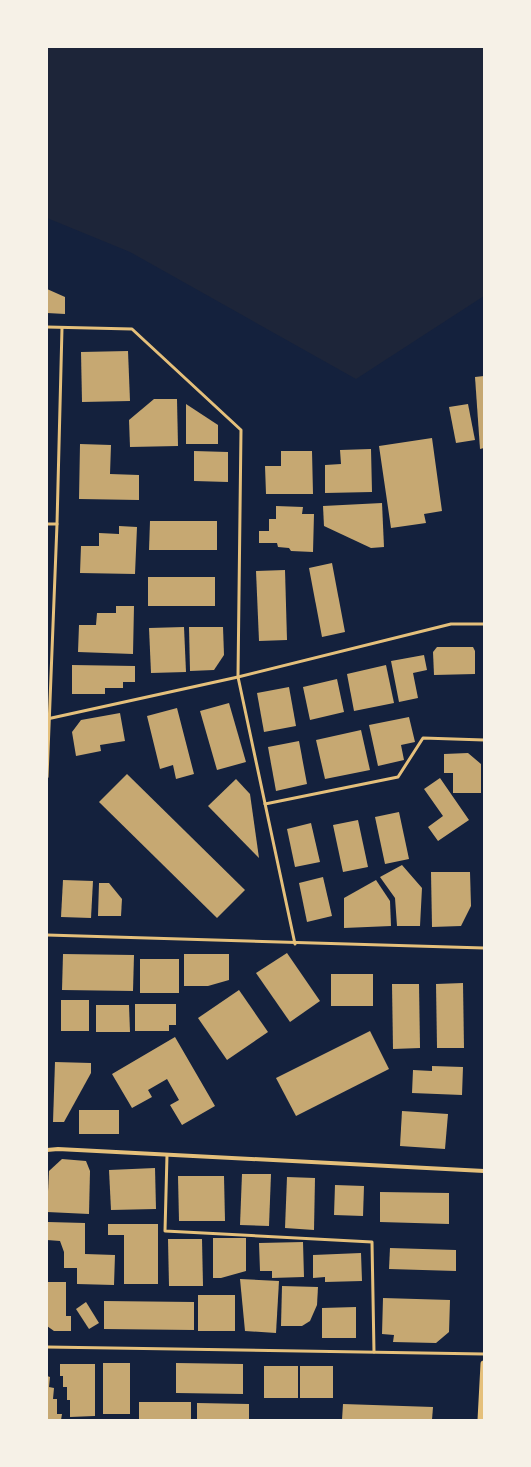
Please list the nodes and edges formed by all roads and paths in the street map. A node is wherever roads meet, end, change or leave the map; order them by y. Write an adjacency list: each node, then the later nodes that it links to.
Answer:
1 (47, 327): 2 (lane)
2 (62, 328): 4 (lane); 6 (lane)
3 (47, 524): 4 (lane)
4 (57, 524): 7 (lane)
5 (484, 624): 6 (lane)
6 (238, 677): 7 (lane); 10 (lane)
7 (48, 720): 9 (lane)
8 (484, 740): 10 (lane)
9 (47, 777)
10 (265, 804): 12 (lane)
11 (47, 936): 12 (lane)
12 (295, 944): 13 (lane)
13 (484, 948)
14 (47, 1150): 15 (street)
15 (167, 1154): 16 (street); 18 (lane)
16 (484, 1171)
17 (47, 1347): 18 (lane)
18 (374, 1352): 19 (lane)
19 (484, 1354)
20 (484, 1364): 21 (street)
21 (481, 1420)

